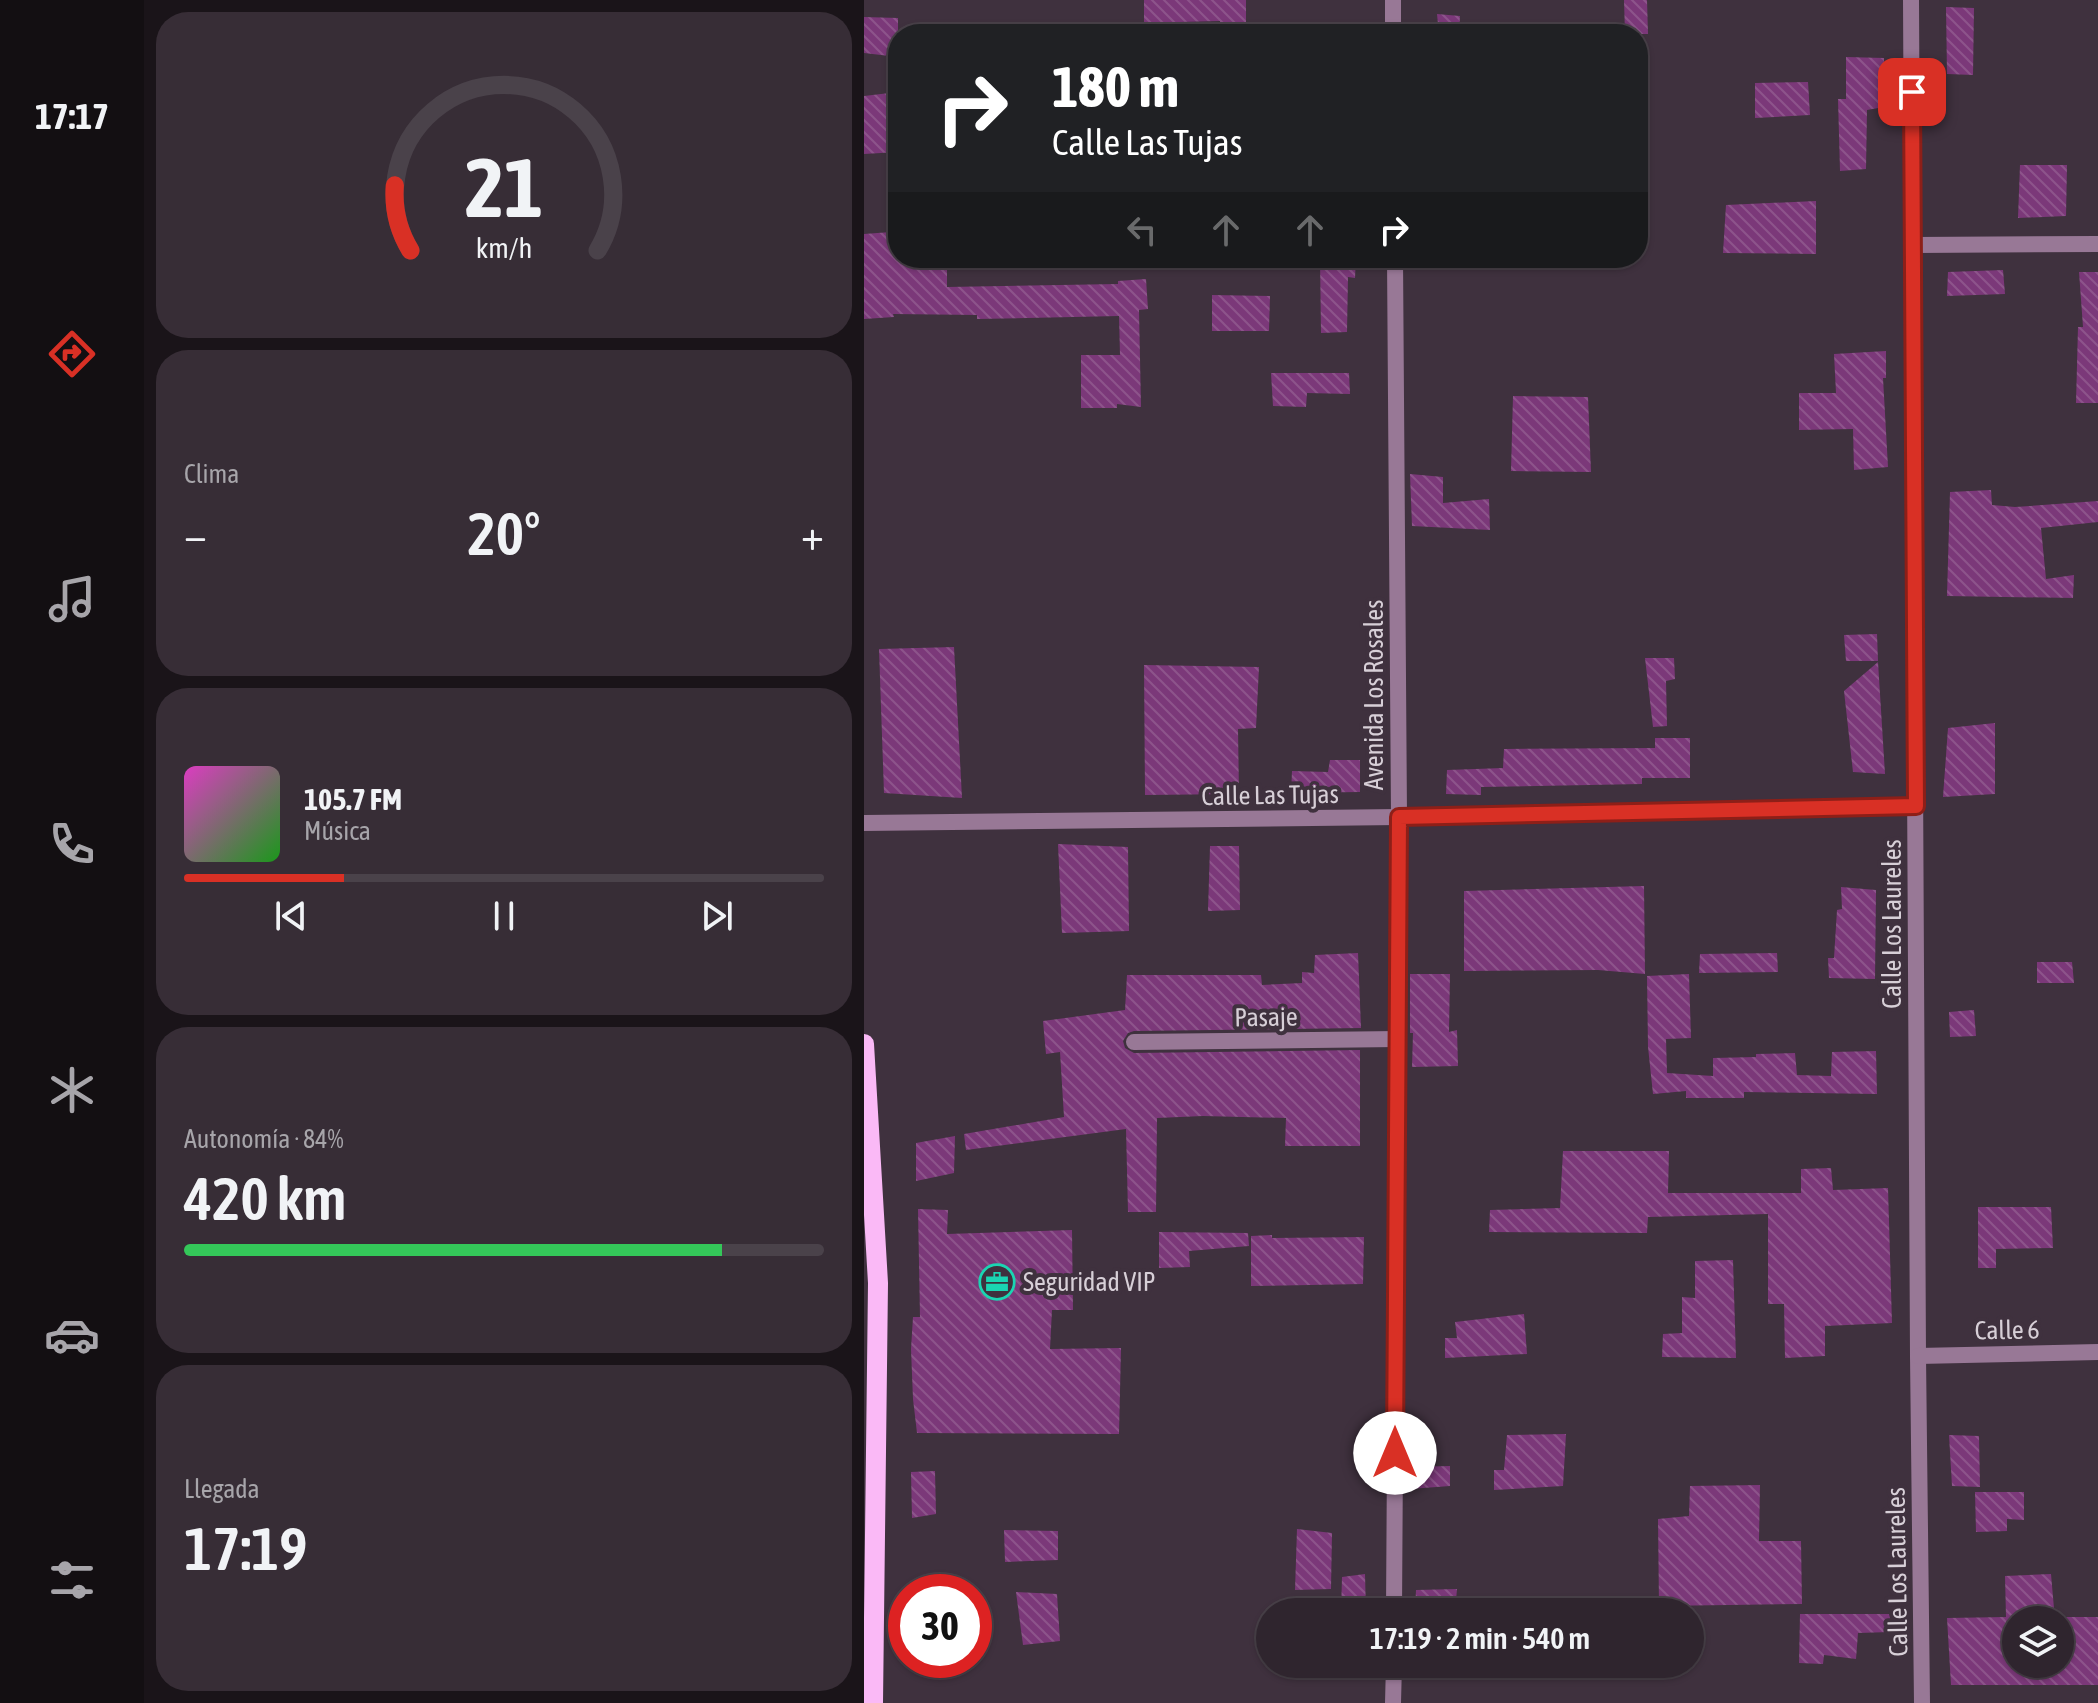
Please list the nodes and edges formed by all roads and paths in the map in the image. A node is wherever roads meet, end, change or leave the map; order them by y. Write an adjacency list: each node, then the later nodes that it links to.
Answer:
1 (1393, 0): 3 (street)
2 (1911, 0): 5 (street, Calle Los Laureles)
3 (1393, 24)
4 (2098, 244): 5 (street)
5 (1914, 245): 7 (street, Calle Los Laureles)
6 (1395, 268): 8 (street, Avenida Los Rosales)
7 (1916, 806): 8 (street, Calle Las Tujas); 14 (street, Calle Los Laureles)
8 (1399, 817): 9 (street, Calle Las Tujas); 10 (street, Avenida Los Rosales)
9 (864, 823)
10 (1398, 1039): 11 (street, Pasaje); 15 (street, Avenida Los Rosales)
11 (1134, 1042)
12 (864, 1044): 17 (main road)
13 (2098, 1352): 14 (street, Calle 6)
14 (1918, 1356): 19 (street, Calle Los Laureles)
15 (1394, 1598)
16 (1394, 1678): 18 (street)
17 (873, 1703)
18 (1393, 1703)
19 (1922, 1703)

